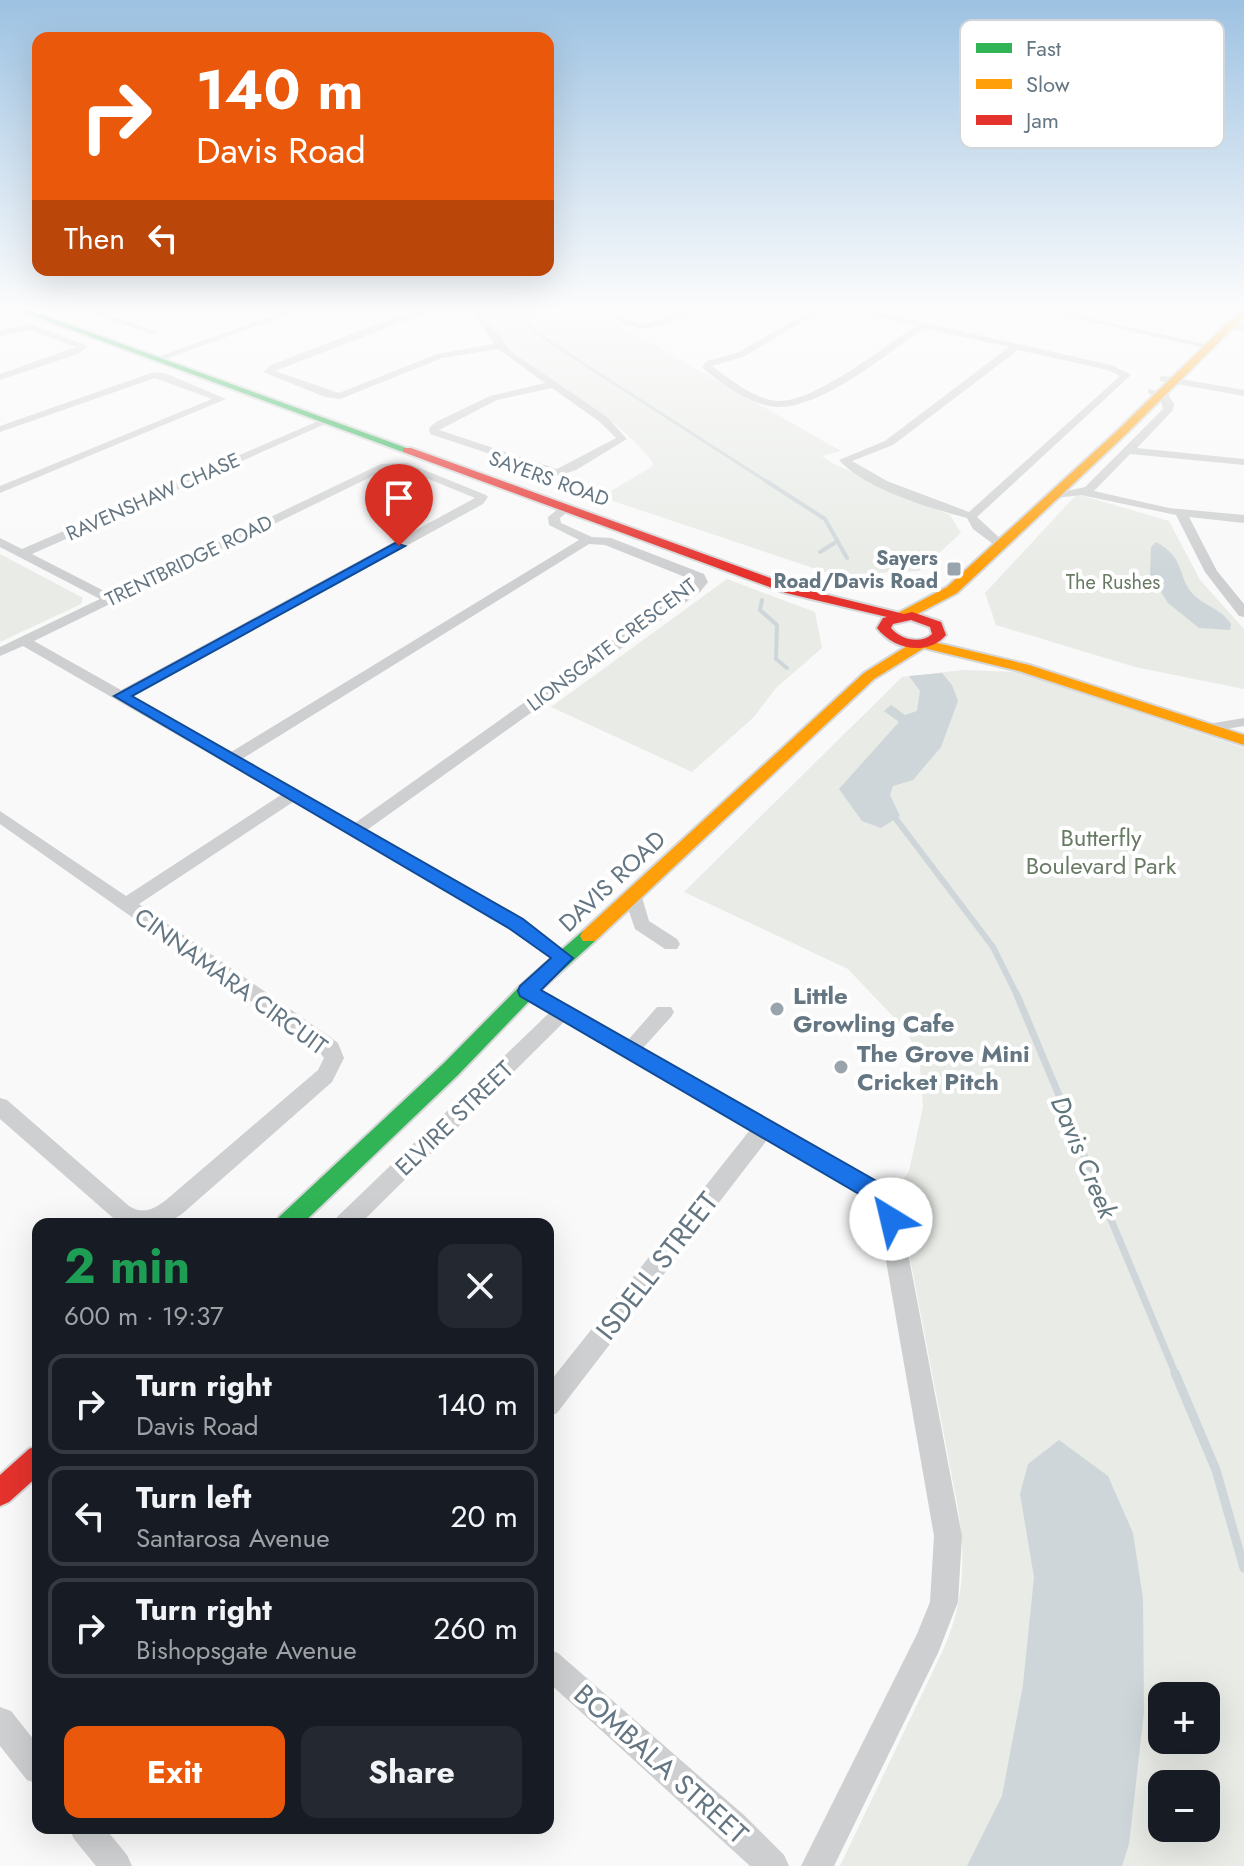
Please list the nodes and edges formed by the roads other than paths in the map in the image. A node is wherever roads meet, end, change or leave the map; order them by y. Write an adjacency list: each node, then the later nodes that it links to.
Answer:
1 (91, 397): 13 (street)
2 (218, 397): 16 (street)
3 (261, 397): 12 (street, SAYERS ROAD)
4 (498, 397): 5 (street)
5 (568, 397)
6 (759, 397): 7 (street)
7 (805, 397)
8 (950, 397): 20 (street)
9 (1102, 397): 20 (street)
10 (1151, 397): 18 (street)
11 (1167, 397): 14 (street)
12 (327, 421): 19 (street, SAYERS ROAD); 26 (street, RAVENSHAW CHASE)
13 (0, 429)
14 (1131, 447): 15 (street); 17 (street)
15 (1244, 462)
16 (1, 489)
17 (1089, 489): 18 (street); 21 (street)
18 (1055, 495): 25 (street)
19 (566, 508): 23 (street); 27 (street, SAYERS ROAD)
20 (975, 512): 25 (street)
21 (1181, 513): 22 (street); 30 (street)
22 (1244, 519)
23 (590, 540): 43 (street); 46 (street, LIONSGATE CRESCENT)
24 (0, 542): 26 (street)
25 (1001, 546): 28 (street)
26 (23, 553): 29 (street)
27 (791, 590): 31 (street, SAYERS ROAD); 33 (street, SAYERS ROAD)
28 (952, 590): 31 (street); 32 (street)
29 (110, 599): 34 (street, TRENTBRIDGE ROAD); 39 (street, TRENTBRIDGE ROAD)
30 (1241, 606)
31 (901, 616): 32 (street, SAYERS ROAD); 33 (street)
32 (936, 626): 35 (street); 37 (street)
33 (886, 633): 35 (street, SAYERS ROAD); 38 (street)
34 (24, 641): 36 (street, TRENTBRIDGE ROAD); 39 (street)
35 (921, 644): 37 (street); 38 (street)
36 (0, 652)
37 (1024, 668): 41 (street)
38 (869, 676): 47 (street, DAVIS ROAD)
39 (121, 696): 43 (street)
40 (1244, 722): 41 (street)
41 (1208, 728): 42 (street)
42 (1244, 740)
43 (231, 759): 44 (street)
44 (293, 794): 46 (street); 48 (street)
45 (0, 816): 48 (street, CINNAMARA CIRCUIT)
46 (356, 830): 50 (street)
47 (633, 897): 49 (street); 50 (street, DAVIS ROAD)
48 (126, 904): 58 (street, CINNAMARA CIRCUIT)
49 (671, 944)
50 (563, 958): 51 (street, DAVIS ROAD)
51 (527, 991): 52 (street); 59 (street, DAVIS ROAD)
52 (562, 1012): 54 (street); 60 (street, ELVIRE STREET)
53 (664, 1012): 54 (street)
54 (631, 1049): 56 (street)
55 (0, 1106): 57 (street, CINNAMARA CIRCUIT)
56 (765, 1127): 61 (street, ISDELL STREET); 70 (street)
57 (128, 1218)
58 (154, 1218)
59 (293, 1218)
60 (351, 1218)
61 (554, 1396)
62 (32, 1463): 63 (street)
63 (2, 1489)
64 (554, 1668): 69 (street, BOMBALA STREET)
65 (0, 1722): 66 (street)
66 (32, 1762)
67 (90, 1834): 68 (street)
68 (116, 1866)
69 (773, 1866)
70 (817, 1866)

